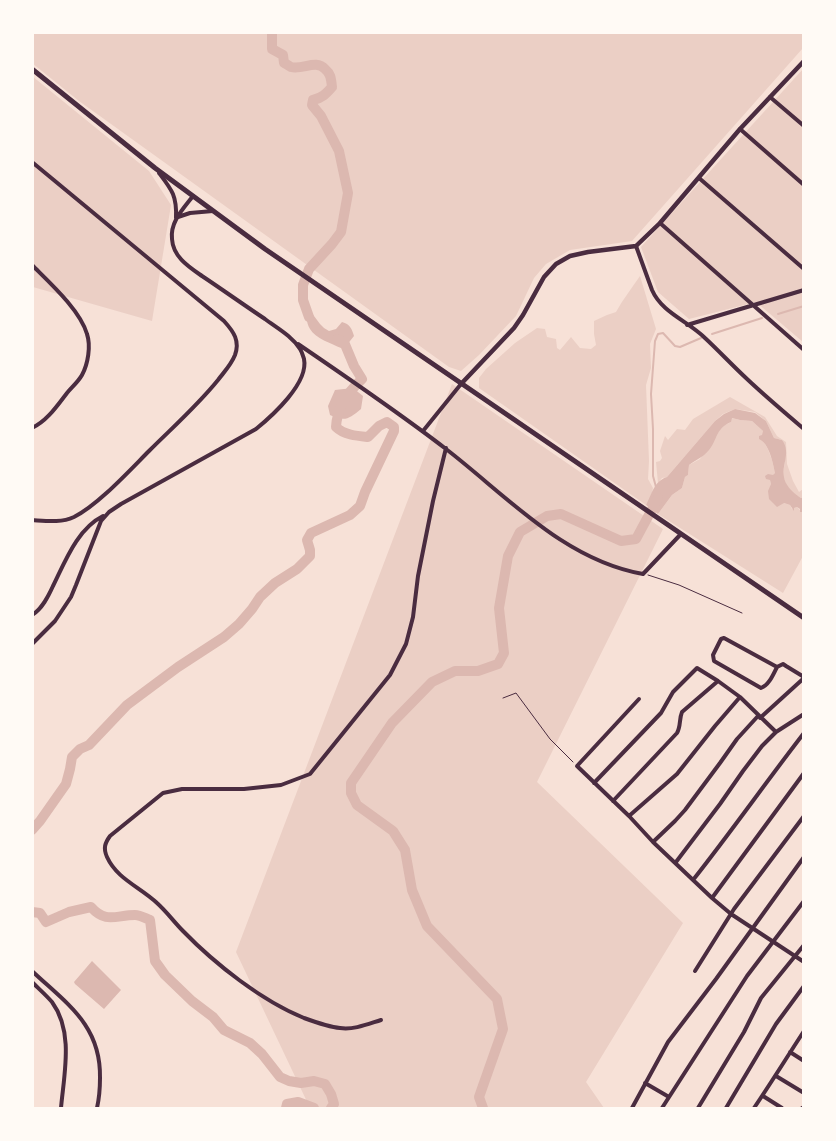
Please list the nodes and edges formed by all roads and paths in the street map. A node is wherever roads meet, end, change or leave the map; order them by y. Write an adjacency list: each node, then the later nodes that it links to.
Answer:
1 (802, 65): 3 (street)
2 (32, 69): 7 (main road)
3 (770, 97): 4 (street); 5 (street)
4 (804, 126)
5 (740, 129): 8 (street); 9 (street)
6 (32, 162): 28 (street)
7 (155, 168): 10 (main road); 12 (street)
8 (699, 178): 13 (street); 16 (street)
9 (804, 185)
10 (193, 196): 11 (main road); 12 (street)
11 (213, 211): 12 (street); 22 (main road)
12 (176, 218): 20 (street)
13 (660, 222): 14 (street); 18 (street)
14 (636, 246): 19 (street); 22 (street)
15 (32, 265): 23 (street)
16 (804, 269)
17 (804, 290): 18 (street)
18 (753, 306): 19 (street); 21 (street)
19 (687, 325): 24 (street)
20 (294, 341): 25 (street); 27 (street)
21 (804, 350)
22 (461, 384): 25 (street); 29 (main road)
23 (32, 428)
24 (804, 429)
25 (423, 431): 26 (street)
26 (446, 448): 30 (street); 67 (street)
27 (107, 514): 32 (street); 34 (street)
28 (32, 520)
29 (680, 535): 30 (street); 33 (main road)
30 (643, 574): 31 (path)
31 (742, 613)
32 (32, 615)
33 (804, 618)
34 (32, 644)
35 (777, 667): 35 (street); 36 (street)
36 (804, 678): 42 (street)
37 (718, 681): 39 (street); 47 (street); 48 (street)
38 (503, 698): 45 (path)
39 (740, 698): 42 (street); 49 (street)
40 (639, 699): 45 (street)
41 (804, 714): 43 (street)
42 (759, 717): 43 (street); 51 (street)
43 (776, 732): 53 (street)
44 (804, 733): 54 (street)
45 (577, 766): 47 (street)
46 (804, 773): 55 (street)
47 (594, 783): 48 (street)
48 (613, 801): 49 (street)
49 (629, 816): 51 (street)
50 (804, 816): 57 (street)
51 (653, 842): 53 (street)
52 (804, 857): 58 (street)
53 (676, 862): 54 (street)
54 (693, 880): 55 (street)
55 (712, 898): 57 (street)
56 (804, 901): 59 (street)
57 (731, 914): 58 (street); 64 (street)
58 (752, 928): 59 (street); 72 (street)
59 (774, 942): 61 (street); 75 (street)
60 (804, 945): 61 (street)
61 (795, 956): 62 (street); 80 (street)
62 (804, 962)
63 (32, 971): 77 (street)
64 (695, 971)
65 (32, 982): 76 (street)
66 (804, 986): 81 (street)
67 (382, 1020)
68 (804, 1031): 69 (street)
69 (790, 1052): 70 (street); 71 (street)
70 (804, 1061)
71 (776, 1076): 73 (street); 74 (street)
72 (645, 1083): 75 (street); 78 (street)
73 (804, 1093)
74 (763, 1096): 82 (street); 83 (street)
75 (669, 1097): 79 (street)
76 (61, 1108)
77 (97, 1108)
78 (632, 1108)
79 (662, 1108)
80 (698, 1108)
81 (726, 1108)
82 (754, 1108)
83 (782, 1108)

